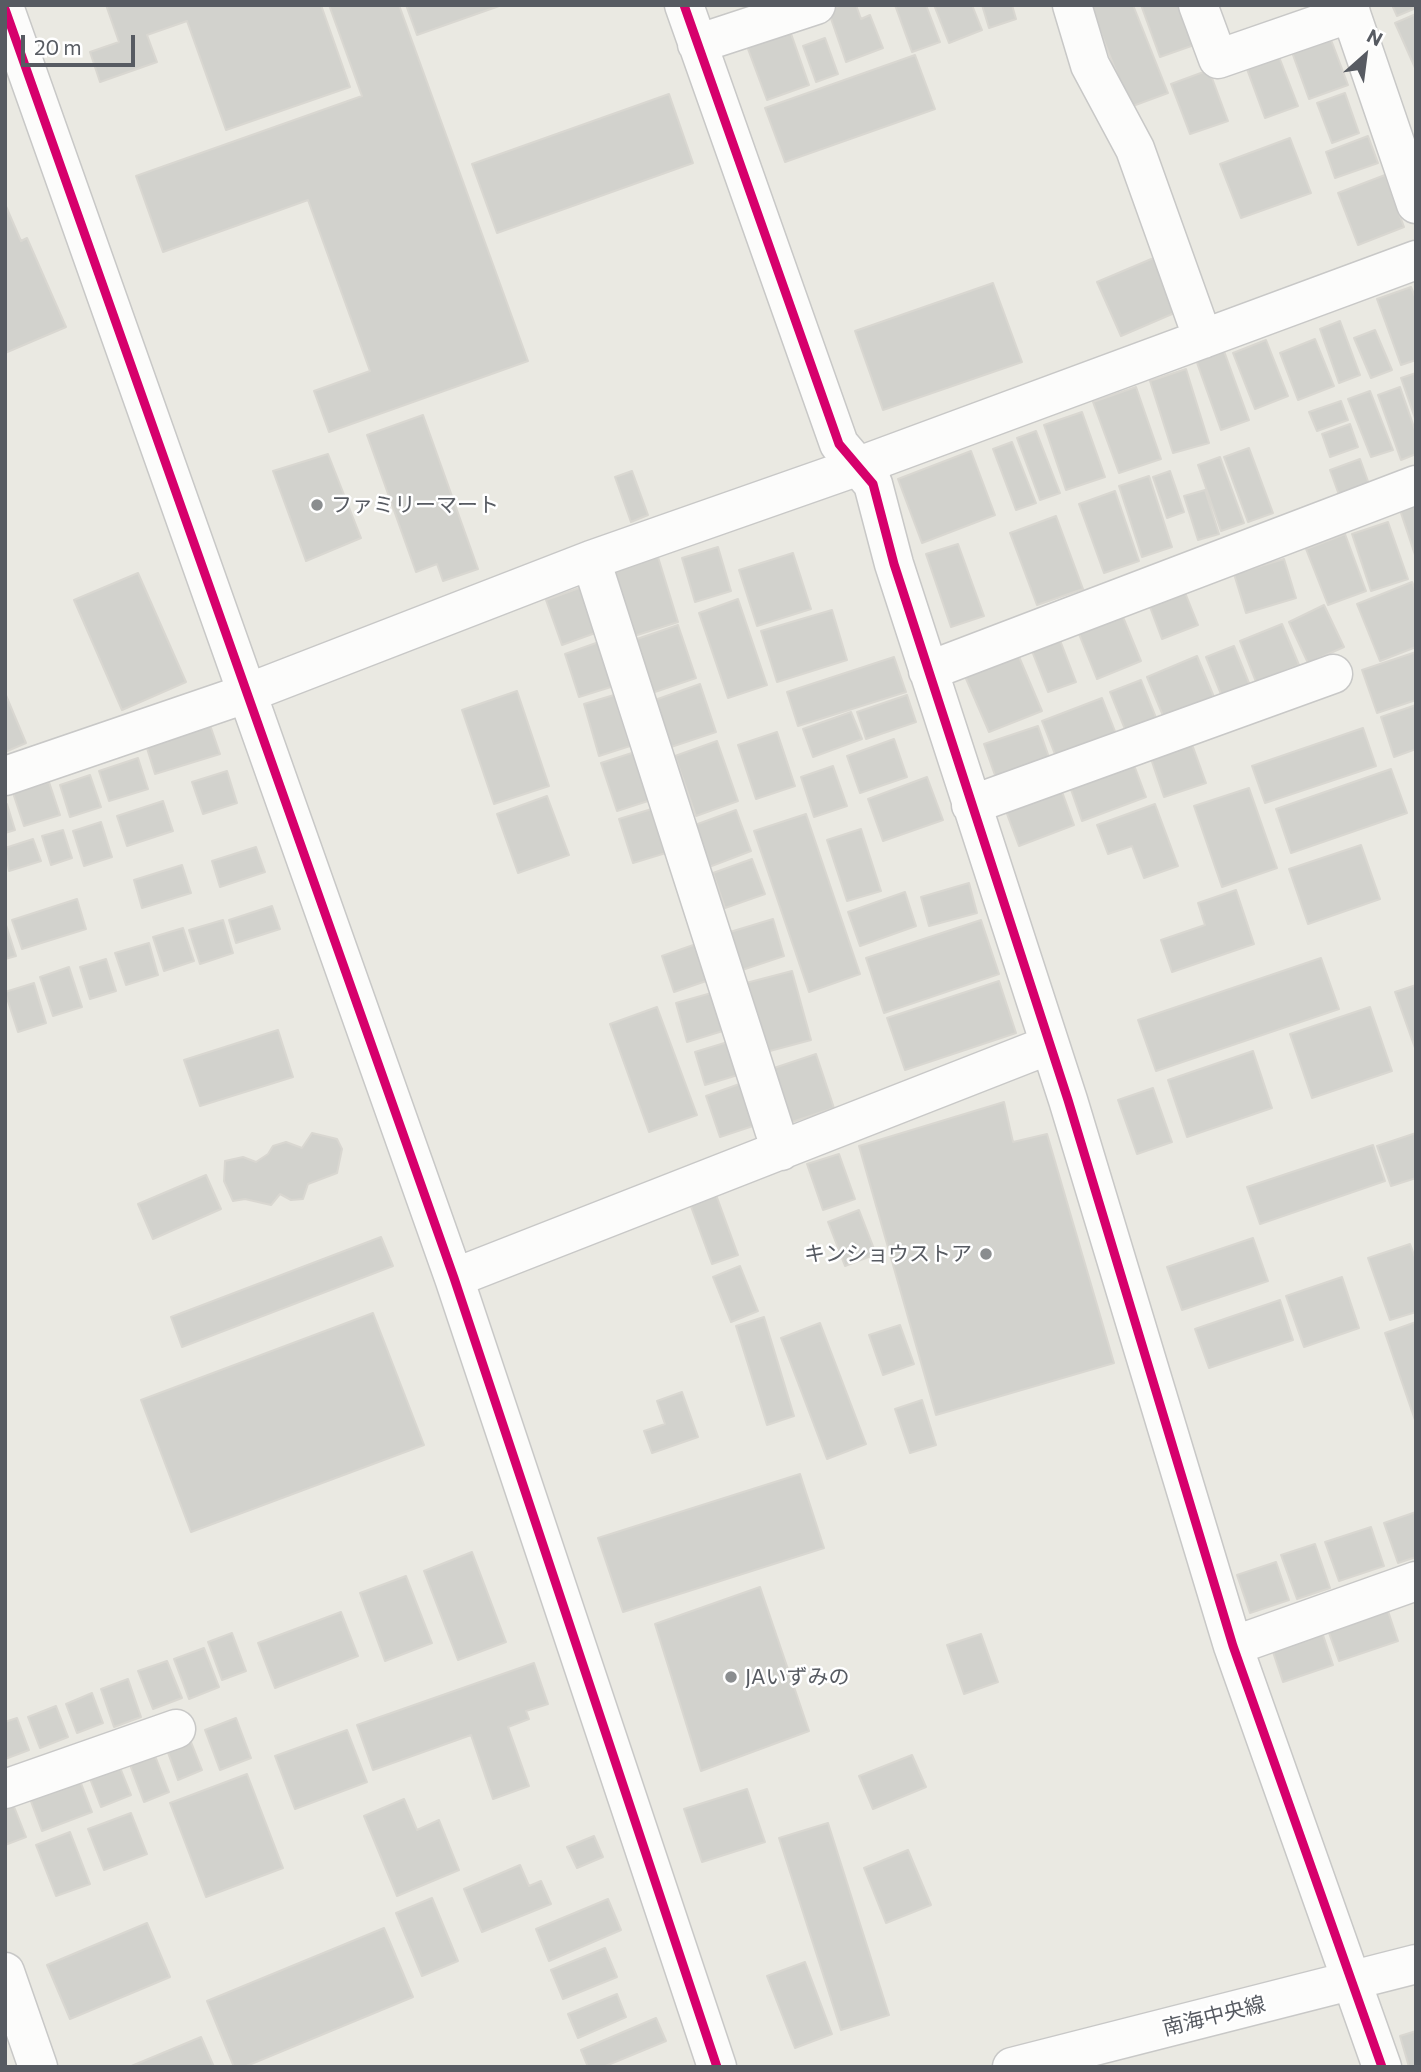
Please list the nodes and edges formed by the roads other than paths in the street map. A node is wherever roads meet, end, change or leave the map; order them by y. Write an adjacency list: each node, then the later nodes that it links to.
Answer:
1 (684, 5): 7 (street)
2 (816, 5): 7 (street)
3 (1072, 5): 10 (street)
4 (1198, 5): 6 (street)
5 (5, 9): 16 (street)
6 (1349, 9): 8 (street)
7 (697, 44): 11 (street)
8 (1416, 204)
9 (1416, 260): 10 (street)
10 (1203, 339): 11 (street)
11 (859, 466): 13 (street); 14 (street)
12 (1416, 485): 14 (street)
13 (591, 560): 16 (street); 20 (street)
14 (928, 671): 18 (street)
15 (1333, 674): 18 (street)
16 (246, 694): 17 (street); 21 (street)
17 (5, 776)
18 (971, 805): 19 (street)
19 (1049, 1045): 20 (street); 23 (street)
20 (781, 1151): 21 (street)
21 (454, 1278): 30 (street)
22 (1416, 1581): 23 (street)
23 (1233, 1646): 28 (street)
24 (176, 1729): 25 (street)
25 (5, 1789)
26 (1416, 1964): 28 (street, 南海中央線)
27 (5, 1972): 29 (street)
28 (1350, 1982): 31 (street, 南海中央線); 32 (street)
29 (38, 2067)
30 (718, 2067)
31 (1012, 2067)
32 (1382, 2067)

